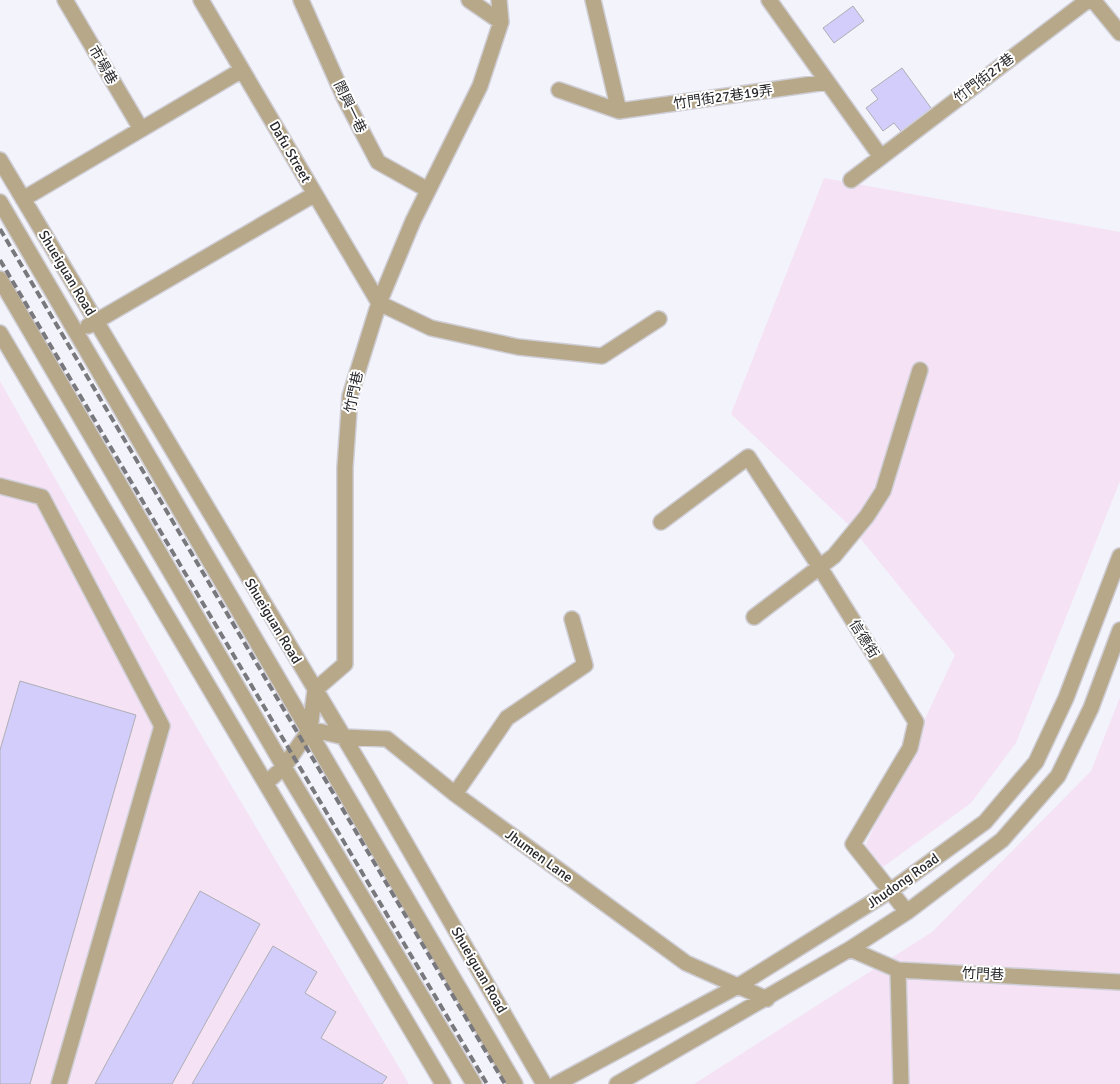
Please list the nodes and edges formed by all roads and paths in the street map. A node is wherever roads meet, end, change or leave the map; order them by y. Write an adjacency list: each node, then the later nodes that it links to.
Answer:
1 (65, 0): 16 (street, 市場巷)
2 (201, 0): 12 (street, Dafu Street)
3 (301, 0): 20 (street, 閤興一巷)
4 (470, 0): 10 (street)
5 (498, 0): 10 (street, 竹門巷)
6 (593, 0): 15 (street)
7 (769, 0): 13 (street)
8 (1088, 0): 17 (street, 竹門街27巷)
9 (1093, 0): 11 (street)
10 (501, 22): 20 (street, 竹門巷)
11 (1120, 33)
12 (242, 70): 16 (street); 21 (street, Dafu Street)
13 (827, 82): 15 (street, 竹門街27巷19弄); 17 (street)
14 (559, 90): 15 (street, 竹門街27巷19弄)
15 (619, 111)
16 (141, 130): 22 (street)
17 (881, 157): 19 (street, 竹門街27巷)
18 (0, 160): 22 (street, Shueiguan Road)
19 (851, 180)
20 (428, 190): 25 (street, 竹門巷)
21 (315, 194): 25 (street, Dafu Street); 27 (street)
22 (23, 199): 27 (street, Shueiguan Road)
23 (0, 202): 28 (street, Shueiguan Road)
24 (0, 279): 41 (street)
25 (378, 303): 26 (street); 38 (street, 竹門巷)
26 (658, 319)
27 (96, 322): 28 (street); 38 (street, Shueiguan Road)
28 (78, 331): 39 (street, Shueiguan Road)
29 (0, 333): 42 (street)
30 (920, 370): 34 (street)
31 (0, 486): 51 (street)
32 (661, 522): 34 (street, 信德街)
33 (1120, 556): 44 (street, Jhudong Road)
34 (819, 566): 35 (street); 44 (street, 信德街)
35 (754, 617)
36 (572, 619): 43 (street)
37 (1120, 630): 45 (street, Jhudong Road)
38 (315, 690): 39 (street); 40 (street, Shueiguan Road)
39 (310, 728): 40 (street, Jhumen Lane); 41 (street); 54 (street, Shueiguan Road)
40 (344, 737): 43 (street, Jhumen Lane); 55 (street, Shueiguan Road)
41 (284, 767): 42 (street); 53 (street)
42 (266, 783): 52 (street)
43 (455, 794): 49 (street, Jhumen Lane)
44 (890, 891): 45 (street, 信德街); 49 (street, Jhudong Road)
45 (907, 912): 46 (street, Jhudong Road)
46 (850, 949): 47 (street, 竹門巷); 50 (street, Jhudong Road)
47 (898, 970): 48 (street, 竹門巷); 58 (street)
48 (1120, 982)
49 (738, 986): 50 (street, Jhumen Lane); 56 (street, Jhudong Road)
50 (767, 999): 57 (street, Jhudong Road)
51 (59, 1084)
52 (443, 1084)
53 (474, 1084)
54 (515, 1084)
55 (544, 1084)
56 (556, 1084)
57 (617, 1084)
58 (901, 1084)

